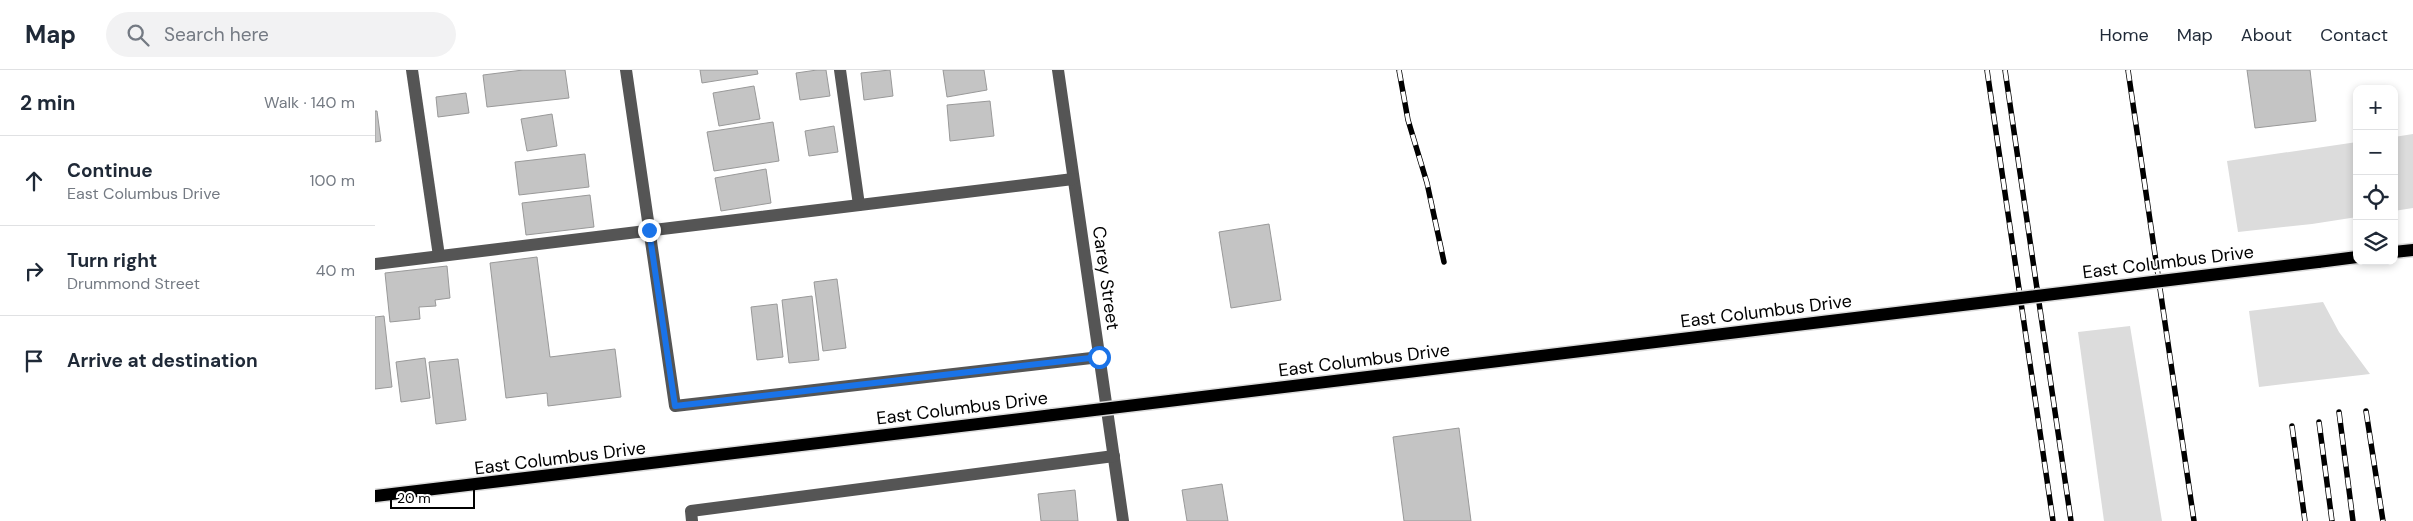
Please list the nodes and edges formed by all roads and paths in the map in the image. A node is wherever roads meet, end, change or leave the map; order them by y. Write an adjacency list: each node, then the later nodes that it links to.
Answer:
1 (412, 70): 10 (street)
2 (626, 70): 7 (street)
3 (840, 70): 6 (street)
4 (1058, 70): 5 (street, Carey Street)
5 (1073, 179): 6 (street); 13 (street, Carey Street)
6 (859, 205): 7 (street)
7 (649, 230): 10 (street); 13 (street, East Columbus Drive)
8 (2413, 250): 9 (main road)
9 (2398, 252)
10 (439, 256): 12 (street)
11 (2353, 258): 15 (main road, East Columbus Drive, bridge)
12 (375, 264)
13 (1099, 357): 14 (street, Carey Street)
14 (1113, 456): 16 (street); 17 (street, Carey Street)
15 (375, 496)
16 (692, 516)
17 (1123, 521)

